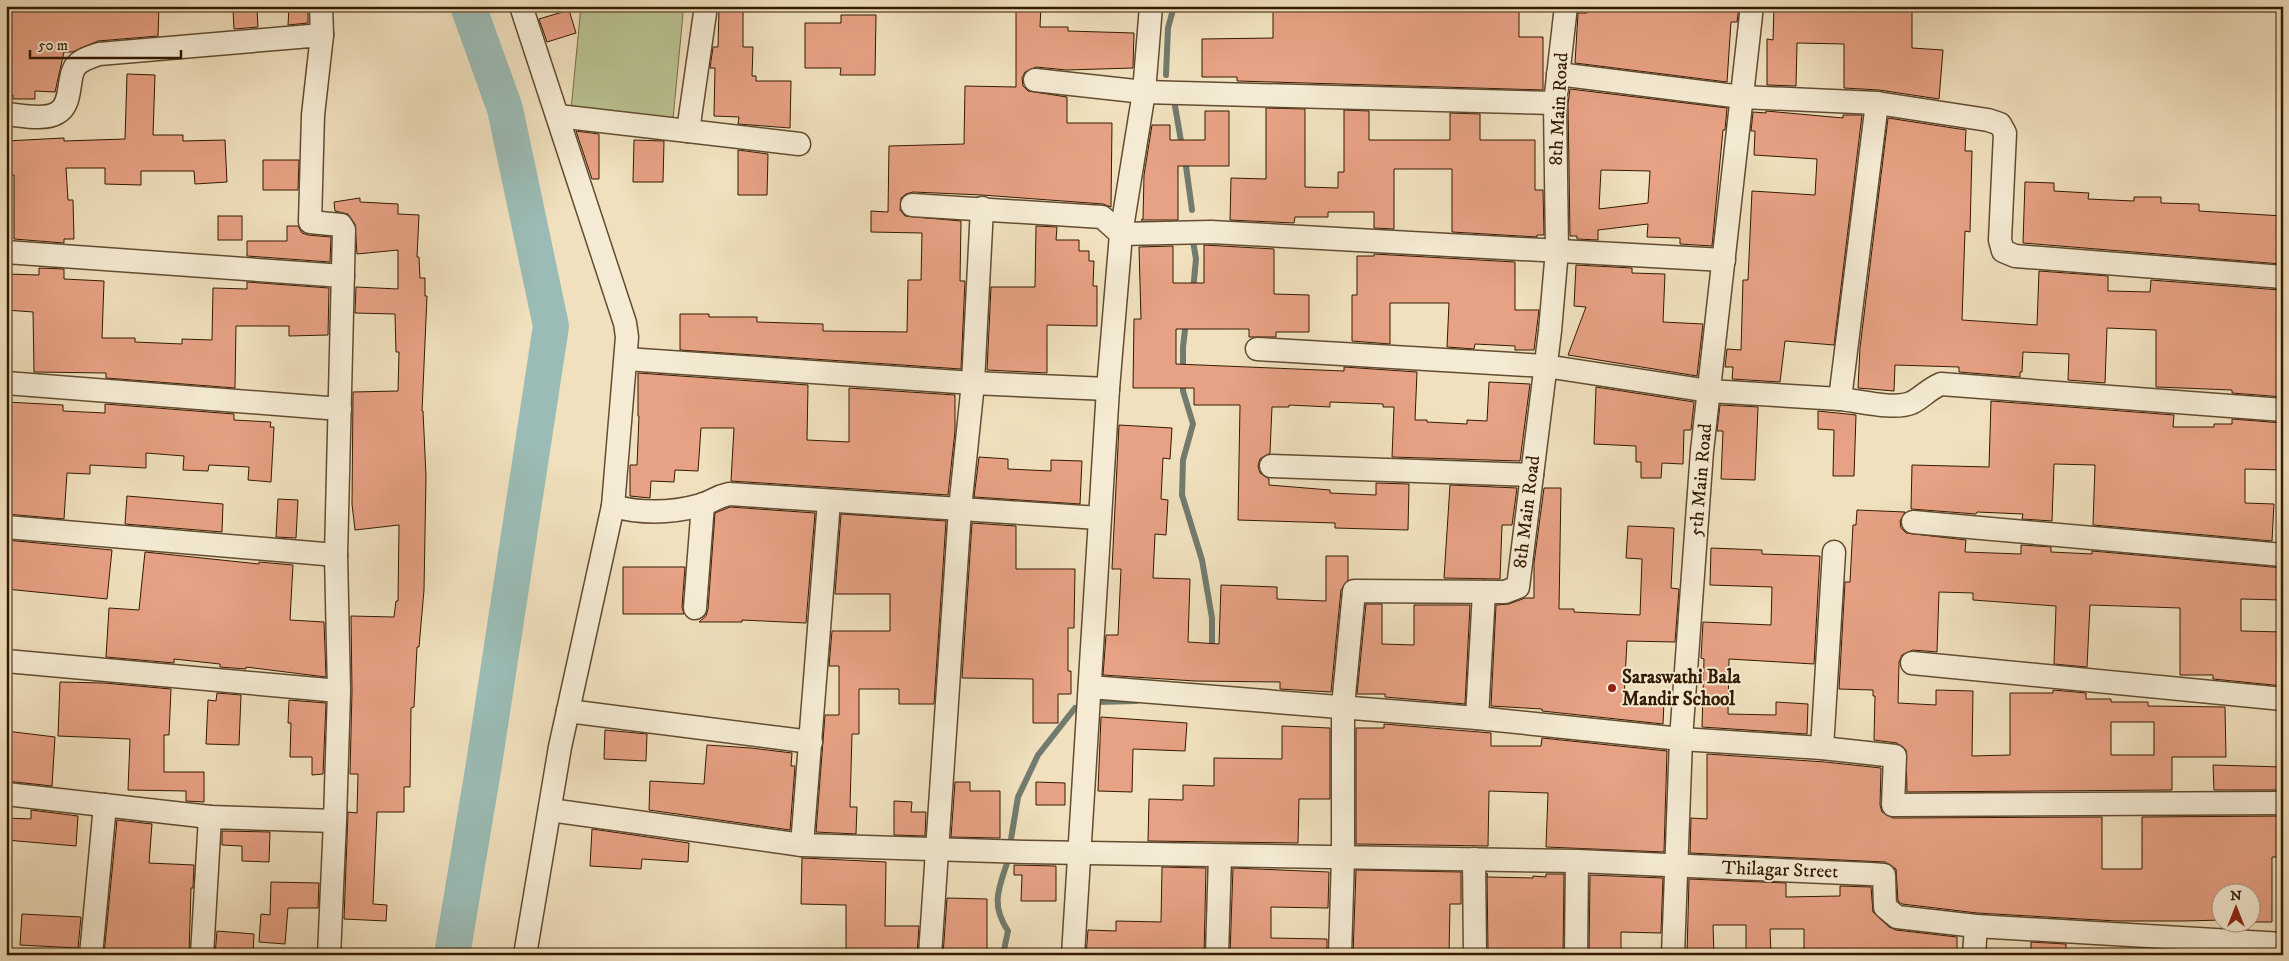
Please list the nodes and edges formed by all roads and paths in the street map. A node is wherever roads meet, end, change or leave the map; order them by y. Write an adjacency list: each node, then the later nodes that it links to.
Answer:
1 (321, 6): 7 (street)
2 (521, 6): 15 (street)
3 (706, 6): 16 (street)
4 (1151, 6): 10 (street)
5 (1566, 6): 8 (street, 8th Main Road)
6 (1752, 6): 11 (street, 5th Main Road)
7 (322, 35): 14 (street); 24 (street)
8 (1558, 74): 11 (street); 12 (street, 8th Main Road)
9 (1035, 80): 10 (street)
10 (1144, 92): 12 (street); 20 (street)
11 (1742, 96): 13 (street); 23 (street, 5th Main Road)
12 (1555, 103): 21 (street, 8th Main Road)
13 (1877, 103): 25 (street); 33 (street)
14 (6, 114)
15 (558, 116): 16 (street); 27 (street)
16 (688, 131): 17 (street)
17 (799, 144)
18 (912, 205): 19 (street)
19 (982, 208): 20 (street); 30 (street)
20 (1121, 234): 21 (street); 31 (street)
21 (1557, 250): 23 (street); 28 (street, 8th Main Road)
22 (6, 252): 24 (street)
23 (1724, 260): 32 (street, 5th Main Road)
24 (343, 276): 34 (street)
25 (2283, 277)
26 (1258, 350): 28 (street)
27 (626, 359): 30 (street); 40 (street)
28 (1545, 366): 32 (street); 37 (street, 8th Main Road)
29 (6, 383): 34 (street)
30 (973, 383): 31 (street); 41 (street)
31 (1108, 389): 42 (street)
32 (1709, 391): 33 (street); 58 (street, 5th Main Road)
33 (1840, 399): 35 (street)
34 (340, 409): 46 (street)
35 (2283, 410)
36 (1271, 466): 37 (street)
37 (1532, 475): 48 (street, 8th Main Road)
38 (829, 501): 39 (street); 41 (street); 59 (street)
39 (703, 504): 40 (street); 49 (street)
40 (613, 506): 56 (street)
41 (960, 509): 42 (street); 68 (street)
42 (1099, 518): 52 (street)
43 (1913, 522): 47 (street)
44 (6, 527): 46 (street)
45 (1834, 552): 60 (street)
46 (336, 555): 53 (street)
47 (2283, 555)
48 (1484, 592): 55 (street, 8th Main Road); 57 (street)
49 (695, 608)
50 (6, 661): 53 (street)
51 (1912, 663): 54 (street)
52 (1090, 687): 55 (street); 69 (street)
53 (339, 691): 66 (street)
54 (2283, 699)
55 (1343, 706): 57 (street); 71 (street, 8th Main Road)
56 (568, 711): 59 (street); 64 (street)
57 (1477, 718): 58 (street)
58 (1681, 739): 60 (street); 74 (street, 5th Main Road)
59 (811, 742): 67 (street)
60 (1822, 748): 62 (street)
61 (6, 794): 63 (street)
62 (2283, 803)
63 (105, 805): 65 (street); 78 (street)
64 (550, 810): 67 (street, Thilagar Street); 81 (street)
65 (210, 817): 66 (street); 79 (street)
66 (335, 821): 80 (street)
67 (802, 844): 68 (street, Thilagar Street)
68 (936, 849): 69 (street, Thilagar Street); 82 (street)
69 (1080, 853): 70 (street, Thilagar Street); 83 (street)
70 (1220, 856): 71 (street, Thilagar Street); 84 (street)
71 (1343, 858): 72 (street, Thilagar Street); 85 (street, 8th Main Road)
72 (1474, 859): 73 (street, Thilagar Street); 86 (street)
73 (1577, 861): 74 (street, Thilagar Street); 87 (street)
74 (1675, 866): 75 (street, Thilagar Street); 88 (street, 5th Main Road)
75 (1976, 926): 77 (street); 89 (street)
76 (2283, 944): 77 (street)
77 (2230, 948)
78 (91, 955)
79 (202, 955)
80 (329, 955)
81 (525, 955)
82 (930, 955)
83 (1073, 955)
84 (1217, 955)
85 (1340, 955)
86 (1475, 955)
87 (1576, 955)
88 (1673, 955)
89 (1974, 955)

